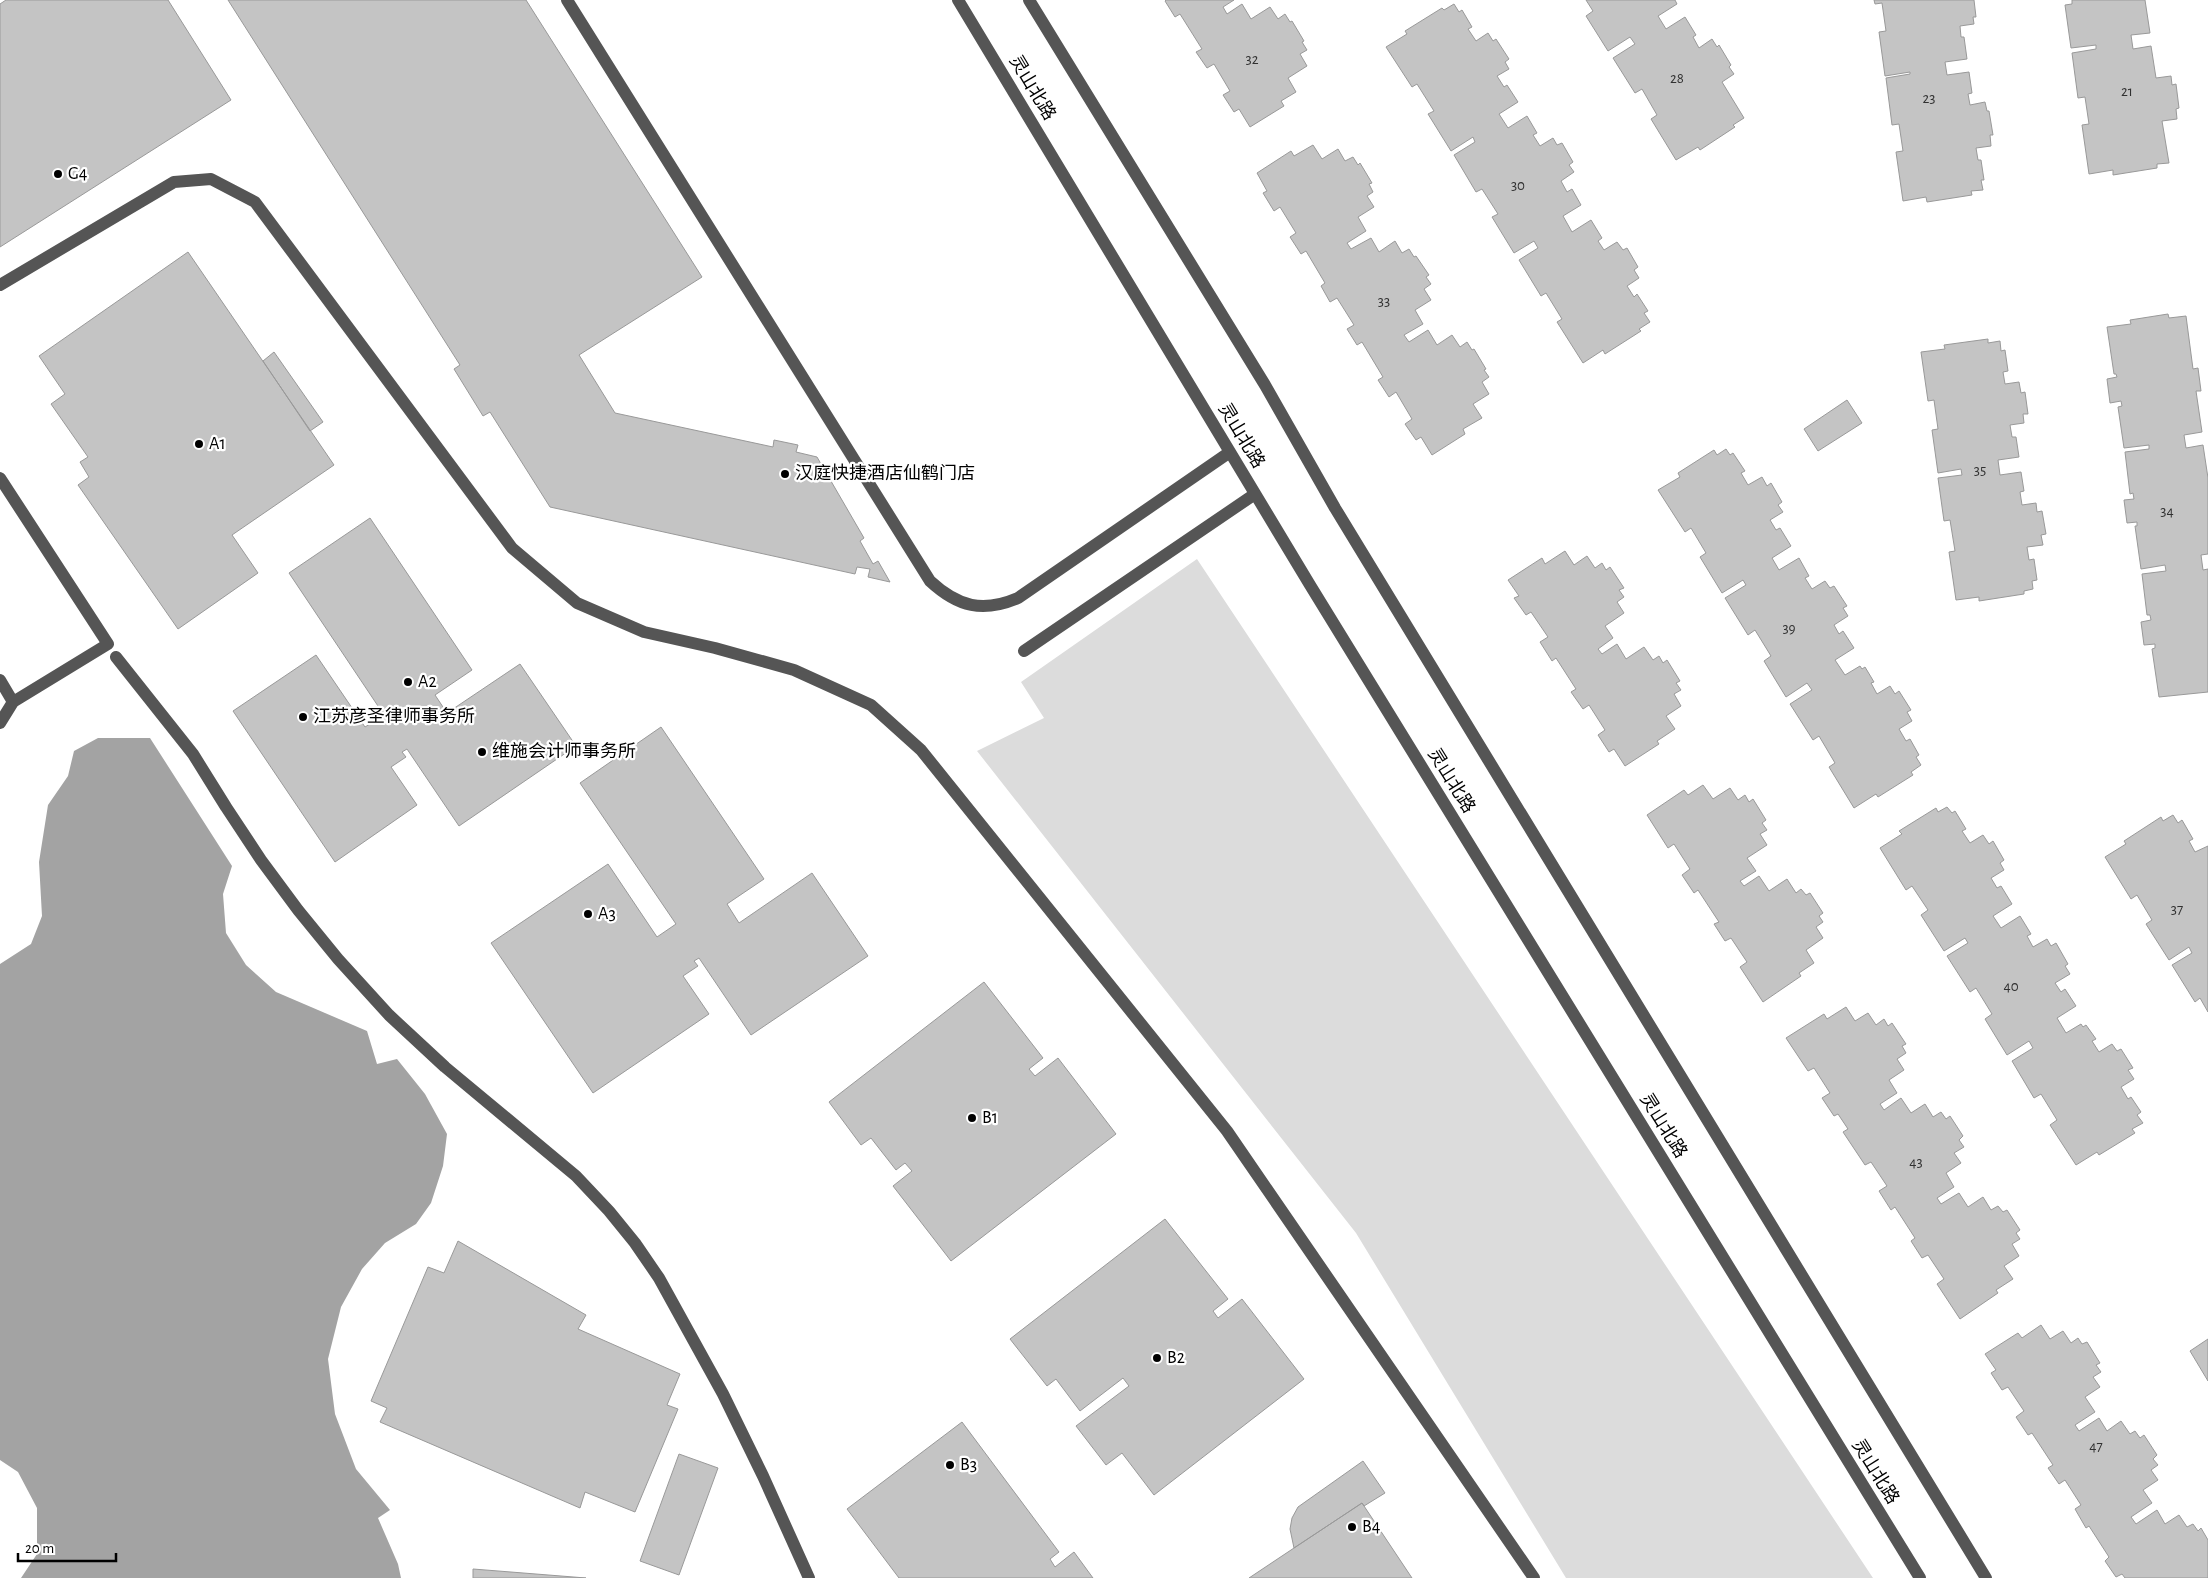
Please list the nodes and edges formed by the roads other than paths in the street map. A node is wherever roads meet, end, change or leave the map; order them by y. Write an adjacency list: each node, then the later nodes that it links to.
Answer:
1 (567, 0): 5 (street)
2 (958, 0): 5 (street, 灵山北路)
3 (1029, 0): 16 (street)
4 (0, 285): 14 (street)
5 (1230, 452): 7 (street, 灵山北路)
6 (0, 478): 11 (street)
7 (1255, 494): 8 (street); 15 (street, 灵山北路)
8 (1024, 651)
9 (116, 657): 13 (street)
10 (0, 680): 11 (street)
11 (13, 702): 12 (street)
12 (0, 723)
13 (809, 1578)
14 (1534, 1578)
15 (1920, 1578)
16 (1986, 1578)

